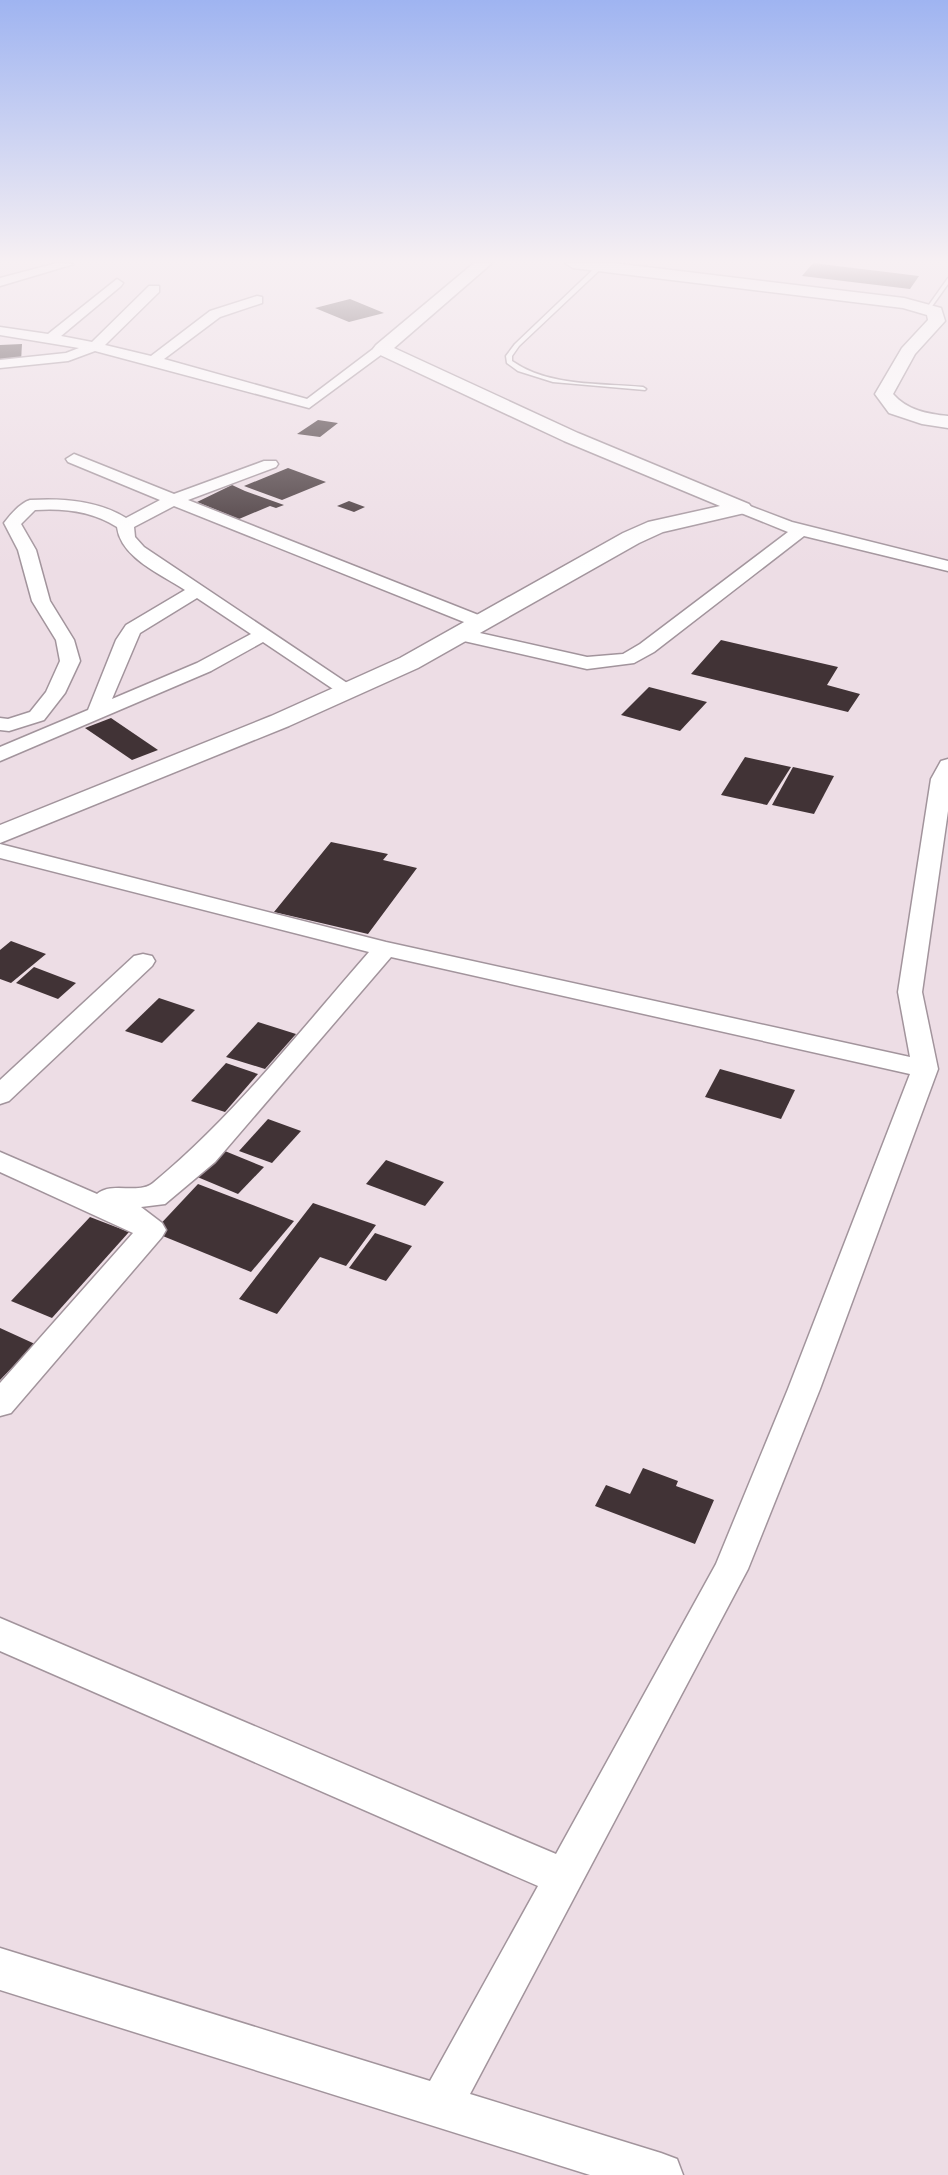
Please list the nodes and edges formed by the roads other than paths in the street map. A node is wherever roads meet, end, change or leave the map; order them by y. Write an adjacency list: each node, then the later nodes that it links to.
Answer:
1 (170, 364): 2 (street)
2 (361, 364)
3 (415, 364): 11 (street)
4 (513, 364): 6 (lane)
5 (901, 364): 7 (street)
6 (643, 388)
7 (948, 422)
8 (74, 459): 10 (street)
9 (270, 464): 10 (street)
10 (172, 500): 12 (street); 16 (street)
11 (743, 508): 13 (street); 16 (street)
12 (125, 525): 15 (street); 21 (street)
13 (801, 530): 14 (street); 18 (street)
14 (948, 566)
15 (197, 590): 17 (street); 20 (street)
16 (480, 622): 18 (street)
17 (263, 635): 19 (street); 20 (street)
18 (462, 635): 19 (street)
19 (346, 689): 24 (street)
20 (97, 713): 22 (street)
21 (0, 724)
22 (0, 755)
23 (948, 765): 28 (street)
24 (0, 835)
25 (0, 851): 26 (street)
26 (386, 949): 28 (street); 31 (street)
27 (143, 961): 29 (street)
28 (925, 1069): 34 (street)
29 (0, 1095)
30 (0, 1161): 31 (street)
31 (152, 1230): 32 (street)
32 (0, 1404)
33 (0, 1634): 34 (street)
34 (564, 1877): 36 (street)
35 (0, 1969): 36 (street)
36 (441, 2105): 37 (street)
37 (661, 2175)

